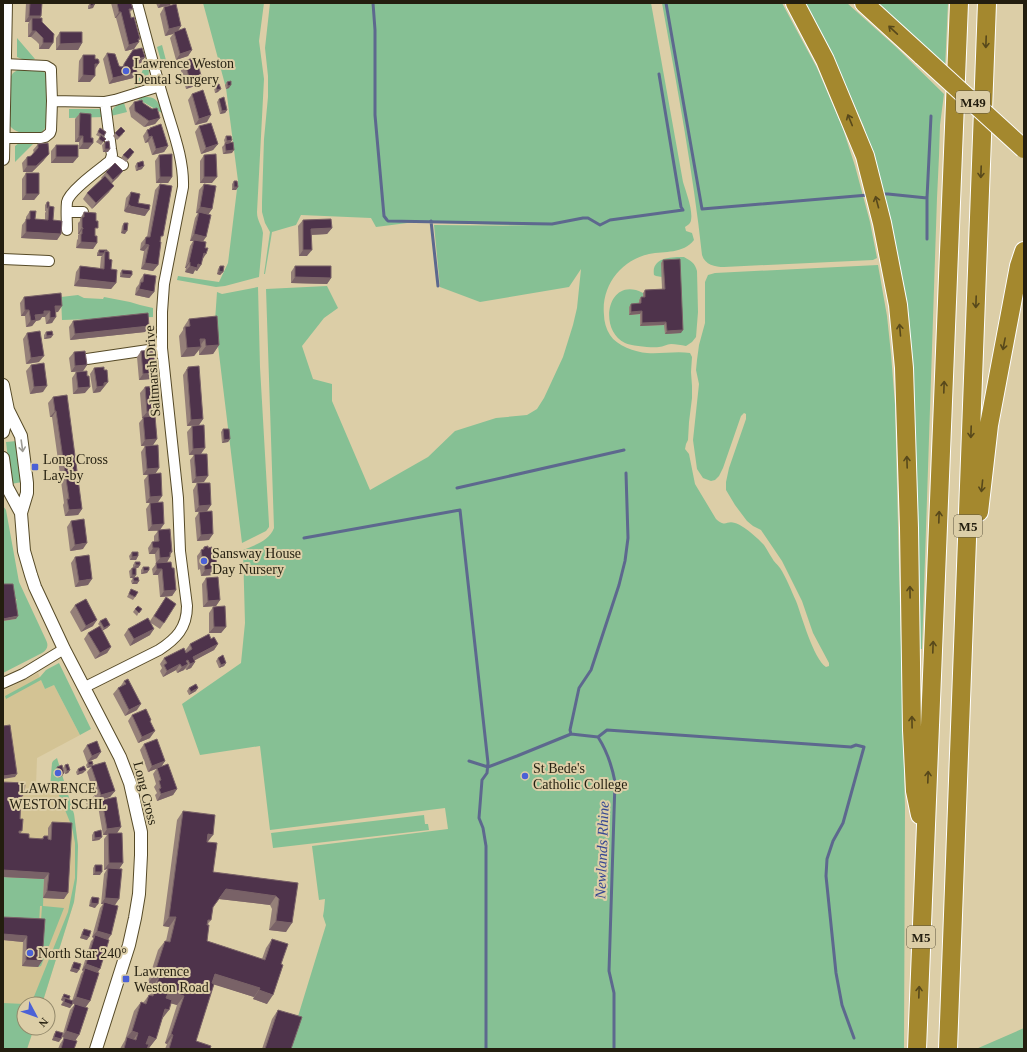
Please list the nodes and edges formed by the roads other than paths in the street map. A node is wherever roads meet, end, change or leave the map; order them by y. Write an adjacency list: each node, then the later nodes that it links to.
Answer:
1 (6, 3): 7 (street)
2 (137, 3): 8 (street, Saltmarsh Drive)
3 (795, 3): 34 (highway, one-way to 3)
4 (864, 3): 13 (highway, M49, one-way to 4, bridge)
5 (960, 3): 34 (highway, M5, one-way to 5)
6 (987, 3): 31 (highway, M5, one-way to 31)
7 (4, 64): 9 (street); 10 (street)
8 (160, 86): 11 (street); 23 (street, Saltmarsh Drive)
9 (3, 101): 12 (street)
10 (52, 101): 11 (street); 12 (street)
11 (105, 102): 14 (street)
12 (4, 138): 15 (street)
13 (1024, 149)
14 (111, 158): 16 (street); 17 (street)
15 (3, 159)
16 (123, 165)
17 (67, 212): 18 (street); 19 (street)
18 (83, 212)
19 (67, 230)
20 (1024, 251): 31 (highway, M5, one-way to 31)
21 (3, 259): 22 (street)
22 (45, 264)
23 (162, 348): 24 (street); 33 (street, Saltmarsh Drive)
24 (87, 359)
25 (3, 385): 26 (street, Long Cross)
26 (8, 410): 27 (street, Long Cross); 29 (street, Long Cross, one-way to 29)
27 (3, 432)
28 (3, 458): 29 (street, Long Cross)
29 (21, 513): 30 (street, Long Cross)
30 (64, 649): 32 (street); 33 (street, Long Cross)
31 (963, 660): 37 (highway, M5)
32 (3, 684)
33 (84, 687): 35 (street, Long Cross)
34 (925, 844): 36 (highway, M5, one-way to 34)
35 (96, 1049)
36 (917, 1049)
37 (948, 1049)

